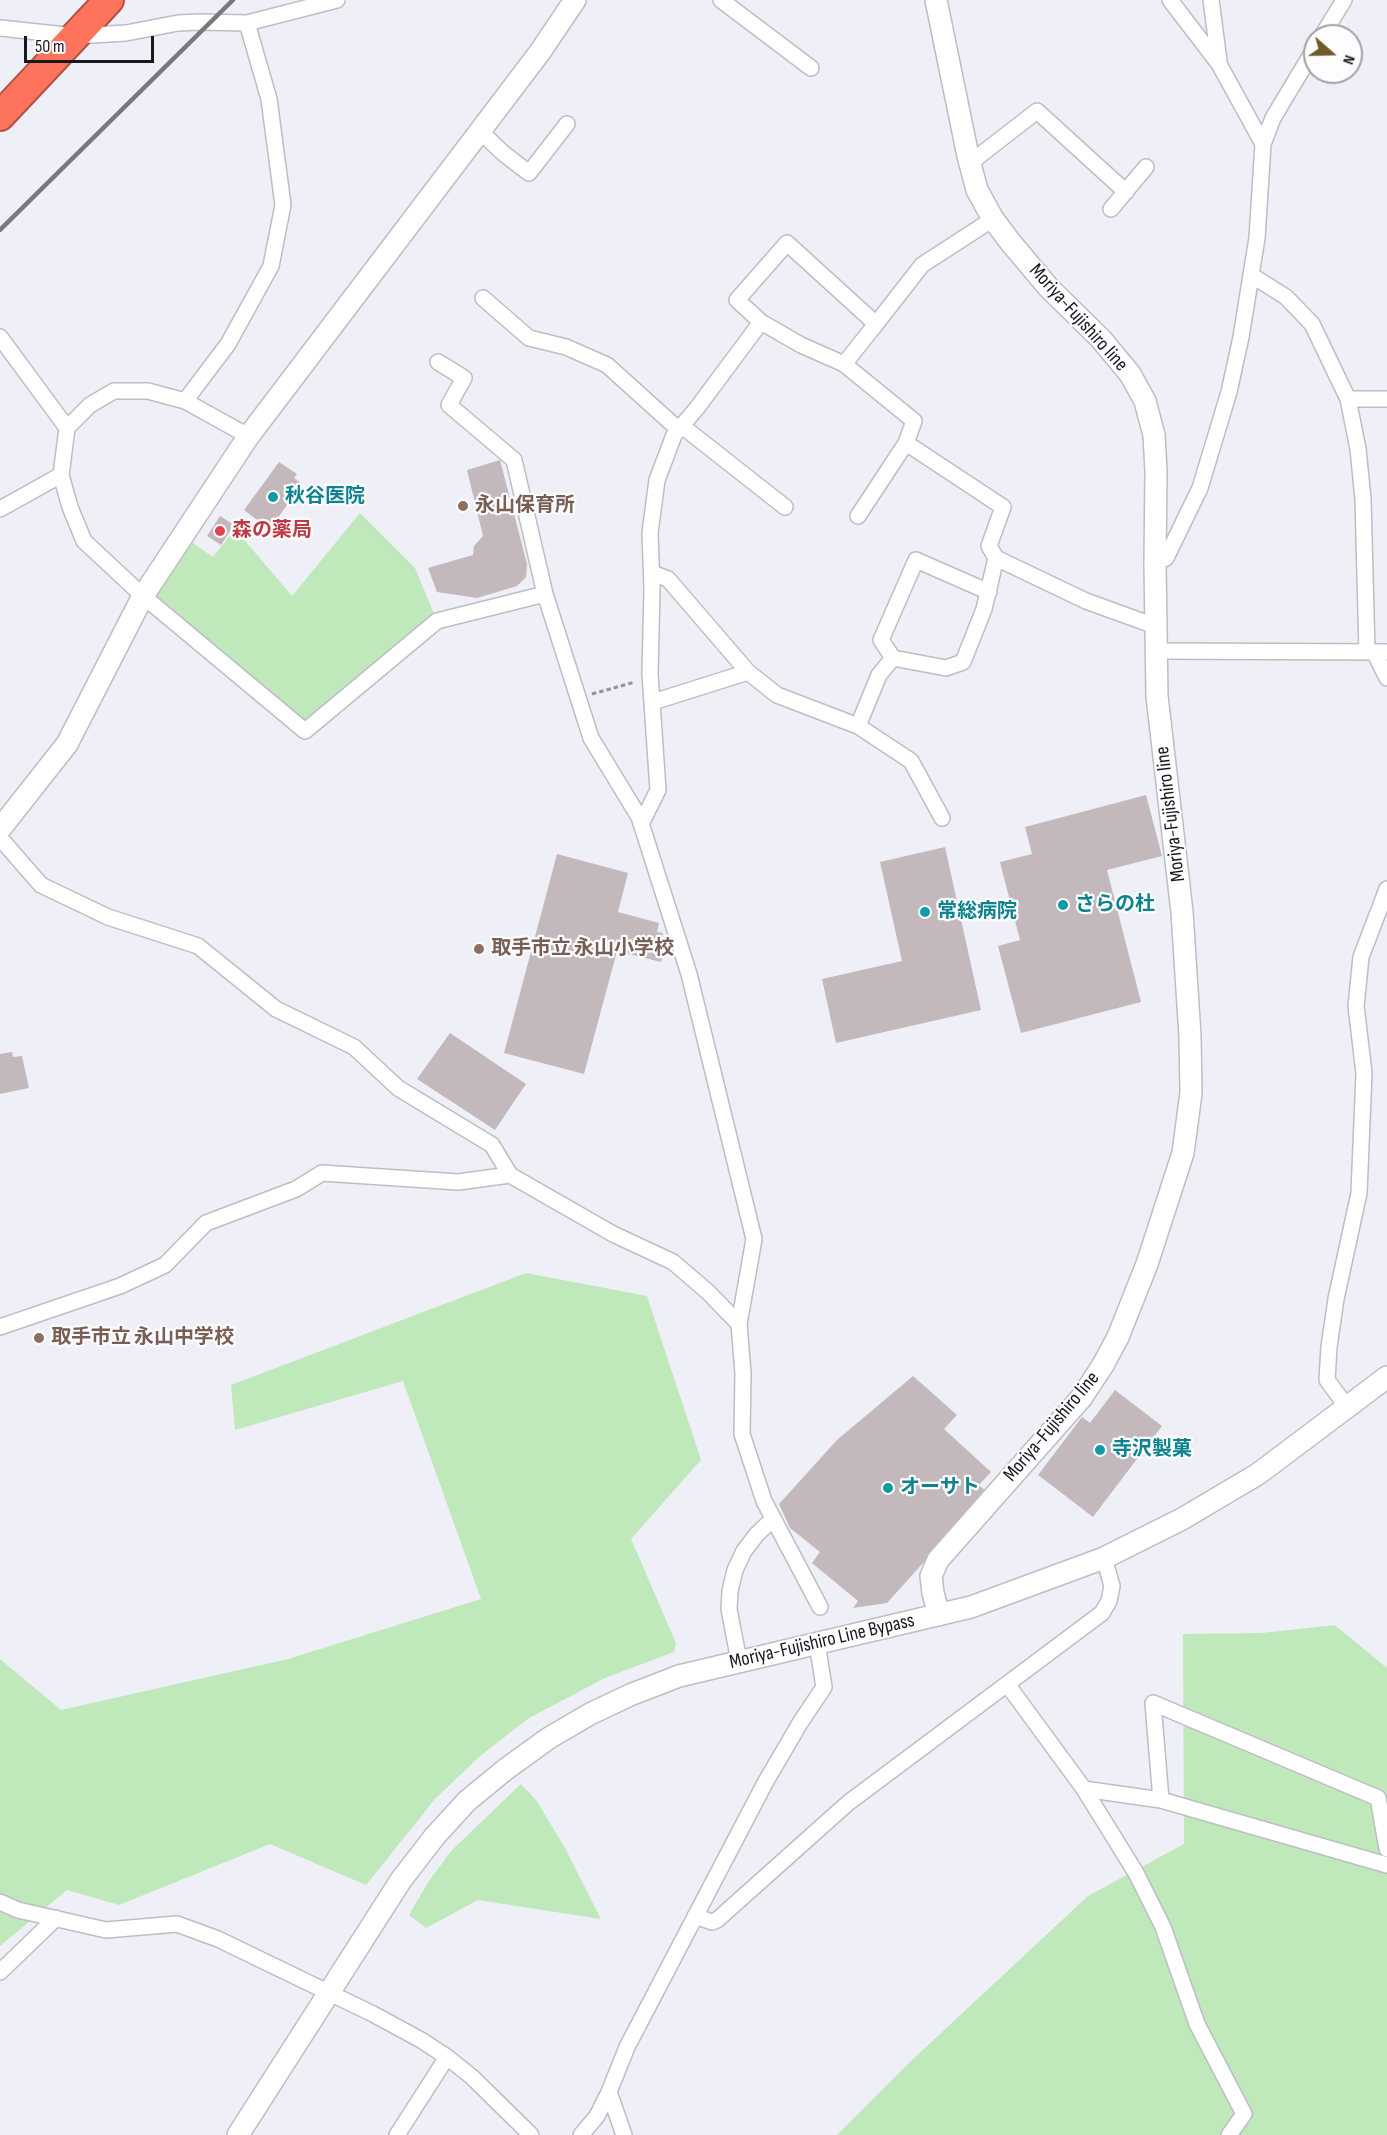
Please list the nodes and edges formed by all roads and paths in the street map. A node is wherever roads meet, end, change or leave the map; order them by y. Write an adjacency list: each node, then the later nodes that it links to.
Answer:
1 (109, 0): 12 (highway)
2 (337, 0): 9 (street)
3 (575, 0): 18 (main road)
4 (721, 0): 14 (street)
5 (936, 0): 20 (main road, Moriya-Fujishiro line)
6 (1170, 0): 13 (street)
7 (1210, 0): 13 (street)
8 (1344, 0): 10 (street)
9 (247, 23): 12 (street); 34 (street)
10 (1329, 24)
11 (0, 28): 12 (street)
12 (75, 36): 16 (highway)
13 (1219, 64): 19 (street)
14 (811, 68)
15 (1303, 68): 19 (street)
16 (0, 116)
17 (567, 124): 18 (street)
18 (480, 131): 48 (main road)
19 (1263, 144): 25 (street)
20 (970, 163): 22 (street); 24 (main road, Moriya-Fujishiro line)
21 (1146, 167): 22 (street)
22 (1126, 192): 23 (street)
23 (1111, 209)
24 (993, 219): 28 (street); 44 (main road, Moriya-Fujishiro line)
25 (1251, 275): 32 (street); 44 (street)
26 (483, 298): 36 (street)
27 (760, 322): 28 (street); 31 (street); 36 (street)
28 (876, 324): 31 (street)
29 (0, 337): 35 (street)
30 (438, 362): 47 (street)
31 (844, 364): 38 (street)
32 (1348, 399): 33 (street); 51 (street)
33 (1387, 399)
34 (185, 401): 35 (street); 37 (street)
35 (67, 428): 39 (street)
36 (680, 428): 40 (street); 45 (street)
37 (241, 432)
38 (906, 443): 42 (street); 43 (street)
39 (61, 475): 41 (street); 48 (street)
40 (785, 507)
41 (0, 509)
42 (858, 516)
43 (996, 558): 46 (street); 49 (street)
44 (1155, 563): 49 (main road, Moriya-Fujishiro line)
45 (652, 573): 53 (street); 54 (street)
46 (989, 592): 52 (street); 52 (street)
47 (545, 594): 48 (street); 56 (street)
48 (143, 596): 61 (main road)
49 (1155, 626): 50 (main road, Moriya-Fujishiro line)
50 (1156, 651): 51 (street); 72 (main road, Moriya-Fujishiro line)
51 (1376, 652): 55 (street)
52 (893, 658): 58 (street)
53 (748, 672): 57 (street); 58 (street)
54 (651, 678): 56 (path); 57 (street)
55 (1387, 678)
56 (578, 698): 60 (street)
57 (653, 702): 60 (street)
58 (858, 726): 59 (street)
59 (942, 818)
60 (641, 824): 65 (street)
61 (0, 829)
62 (0, 838): 64 (street)
63 (1387, 889): 68 (street)
64 (510, 1175): 65 (street); 66 (street)
65 (739, 1324): 69 (street)
66 (0, 1327)
67 (1387, 1377): 68 (main road, Moriya-Fujishiro Line Bypass)
68 (1347, 1407): 70 (main road, Moriya-Fujishiro Line Bypass)
69 (773, 1519): 71 (street); 74 (street)
70 (1104, 1558): 72 (main road, Moriya-Fujishiro Line Bypass); 75 (street)
71 (820, 1607)
72 (939, 1615): 73 (main road, Moriya-Fujishiro Line Bypass)
73 (817, 1643): 74 (main road, Moriya-Fujishiro Line Bypass); 81 (street)
74 (739, 1661): 84 (main road, Moriya-Fujishiro Line Bypass)
75 (1008, 1684): 76 (street); 81 (street)
76 (1084, 1789): 77 (street); 92 (street)
77 (1161, 1800): 78 (street); 79 (street)
78 (1387, 1849)
79 (1387, 1865)
80 (0, 1902): 82 (street)
81 (695, 1916): 86 (street)
82 (56, 1918): 83 (street); 84 (street)
83 (0, 1972)
84 (328, 1992): 85 (street); 88 (main road)
85 (447, 2057): 87 (street); 89 (street)
86 (609, 2092): 90 (street); 91 (street)
87 (526, 2133)
88 (238, 2135)
89 (397, 2135)
90 (581, 2135)
91 (624, 2135)
92 (1229, 2135)

